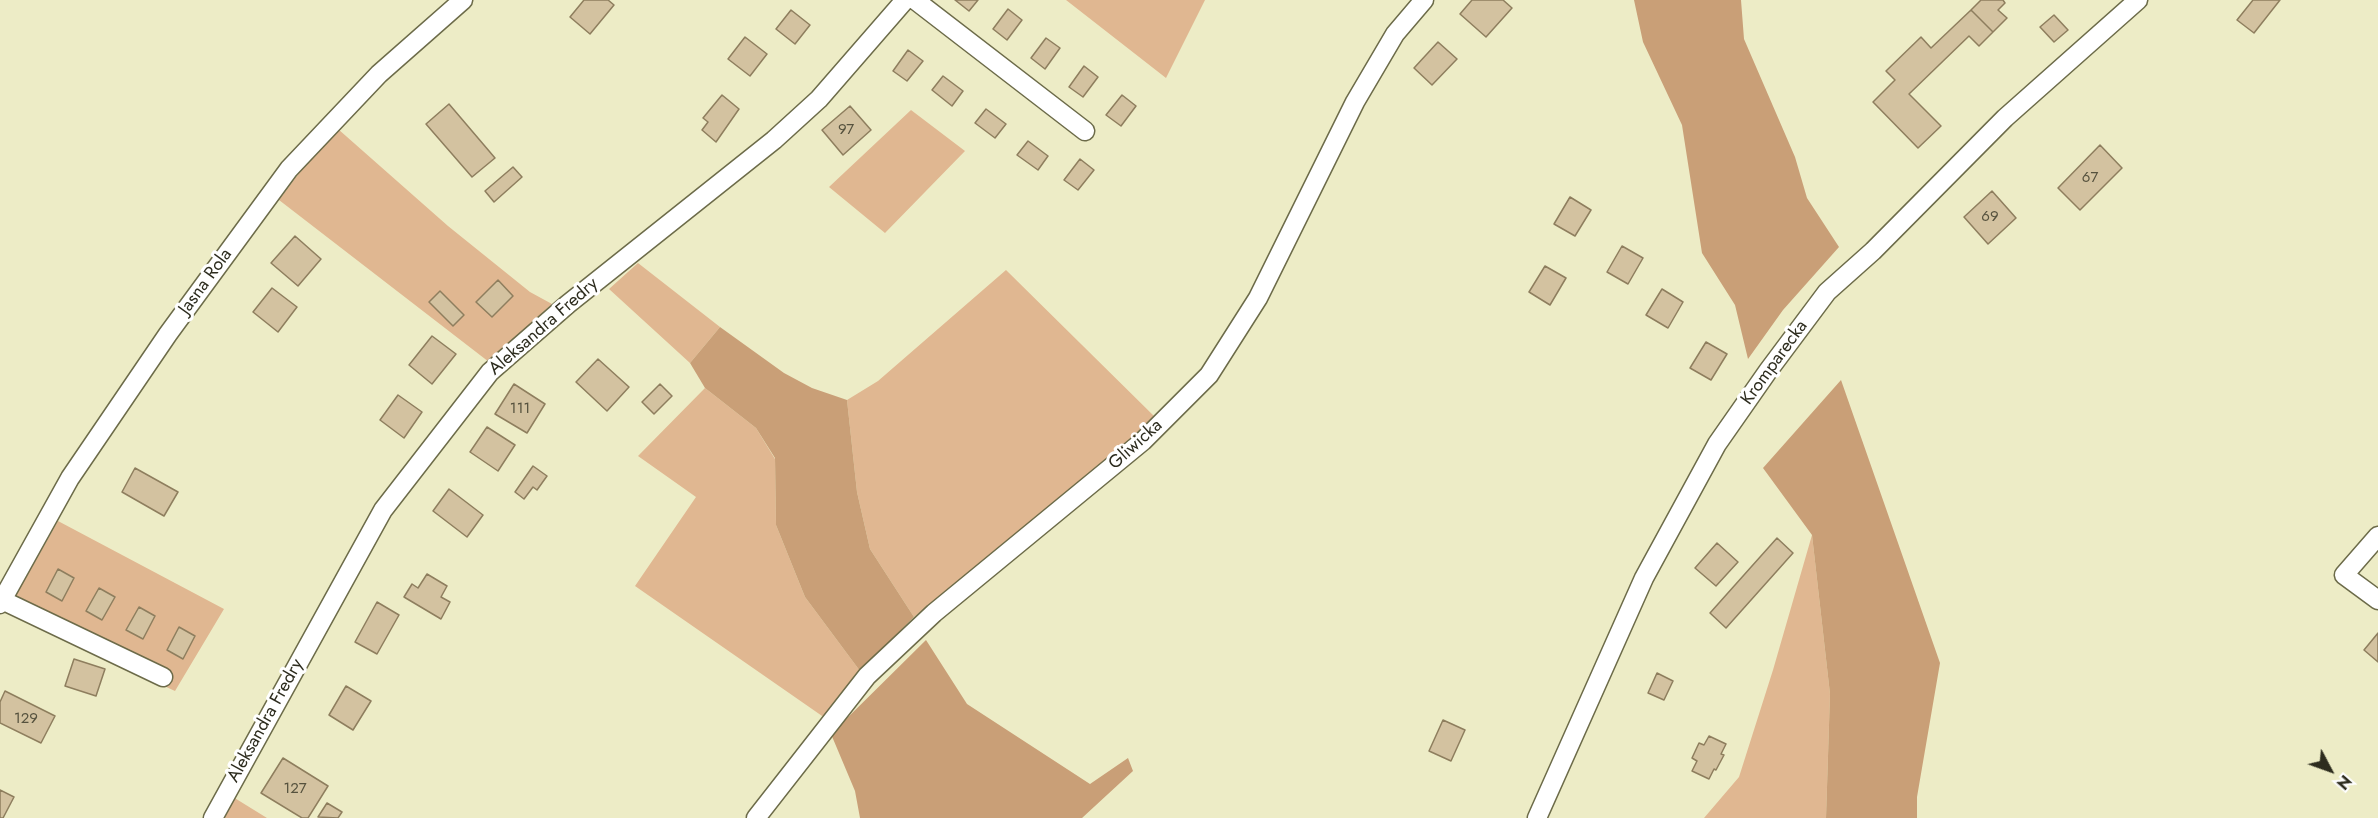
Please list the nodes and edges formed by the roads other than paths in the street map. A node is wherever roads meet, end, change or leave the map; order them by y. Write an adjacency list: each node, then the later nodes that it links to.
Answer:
1 (463, 0): 9 (street, Jasna Rola)
2 (905, 0): 11 (street, Aleksandra Fredry)
3 (915, 0): 6 (street)
4 (1424, 0): 12 (street, Gliwicka)
5 (2138, 0): 13 (street, Kromparecka)
6 (1085, 131)
7 (2378, 536): 8 (street)
8 (2378, 600)
9 (1, 602): 10 (street)
10 (163, 676)
11 (213, 818)
12 (756, 818)
13 (1537, 818)

